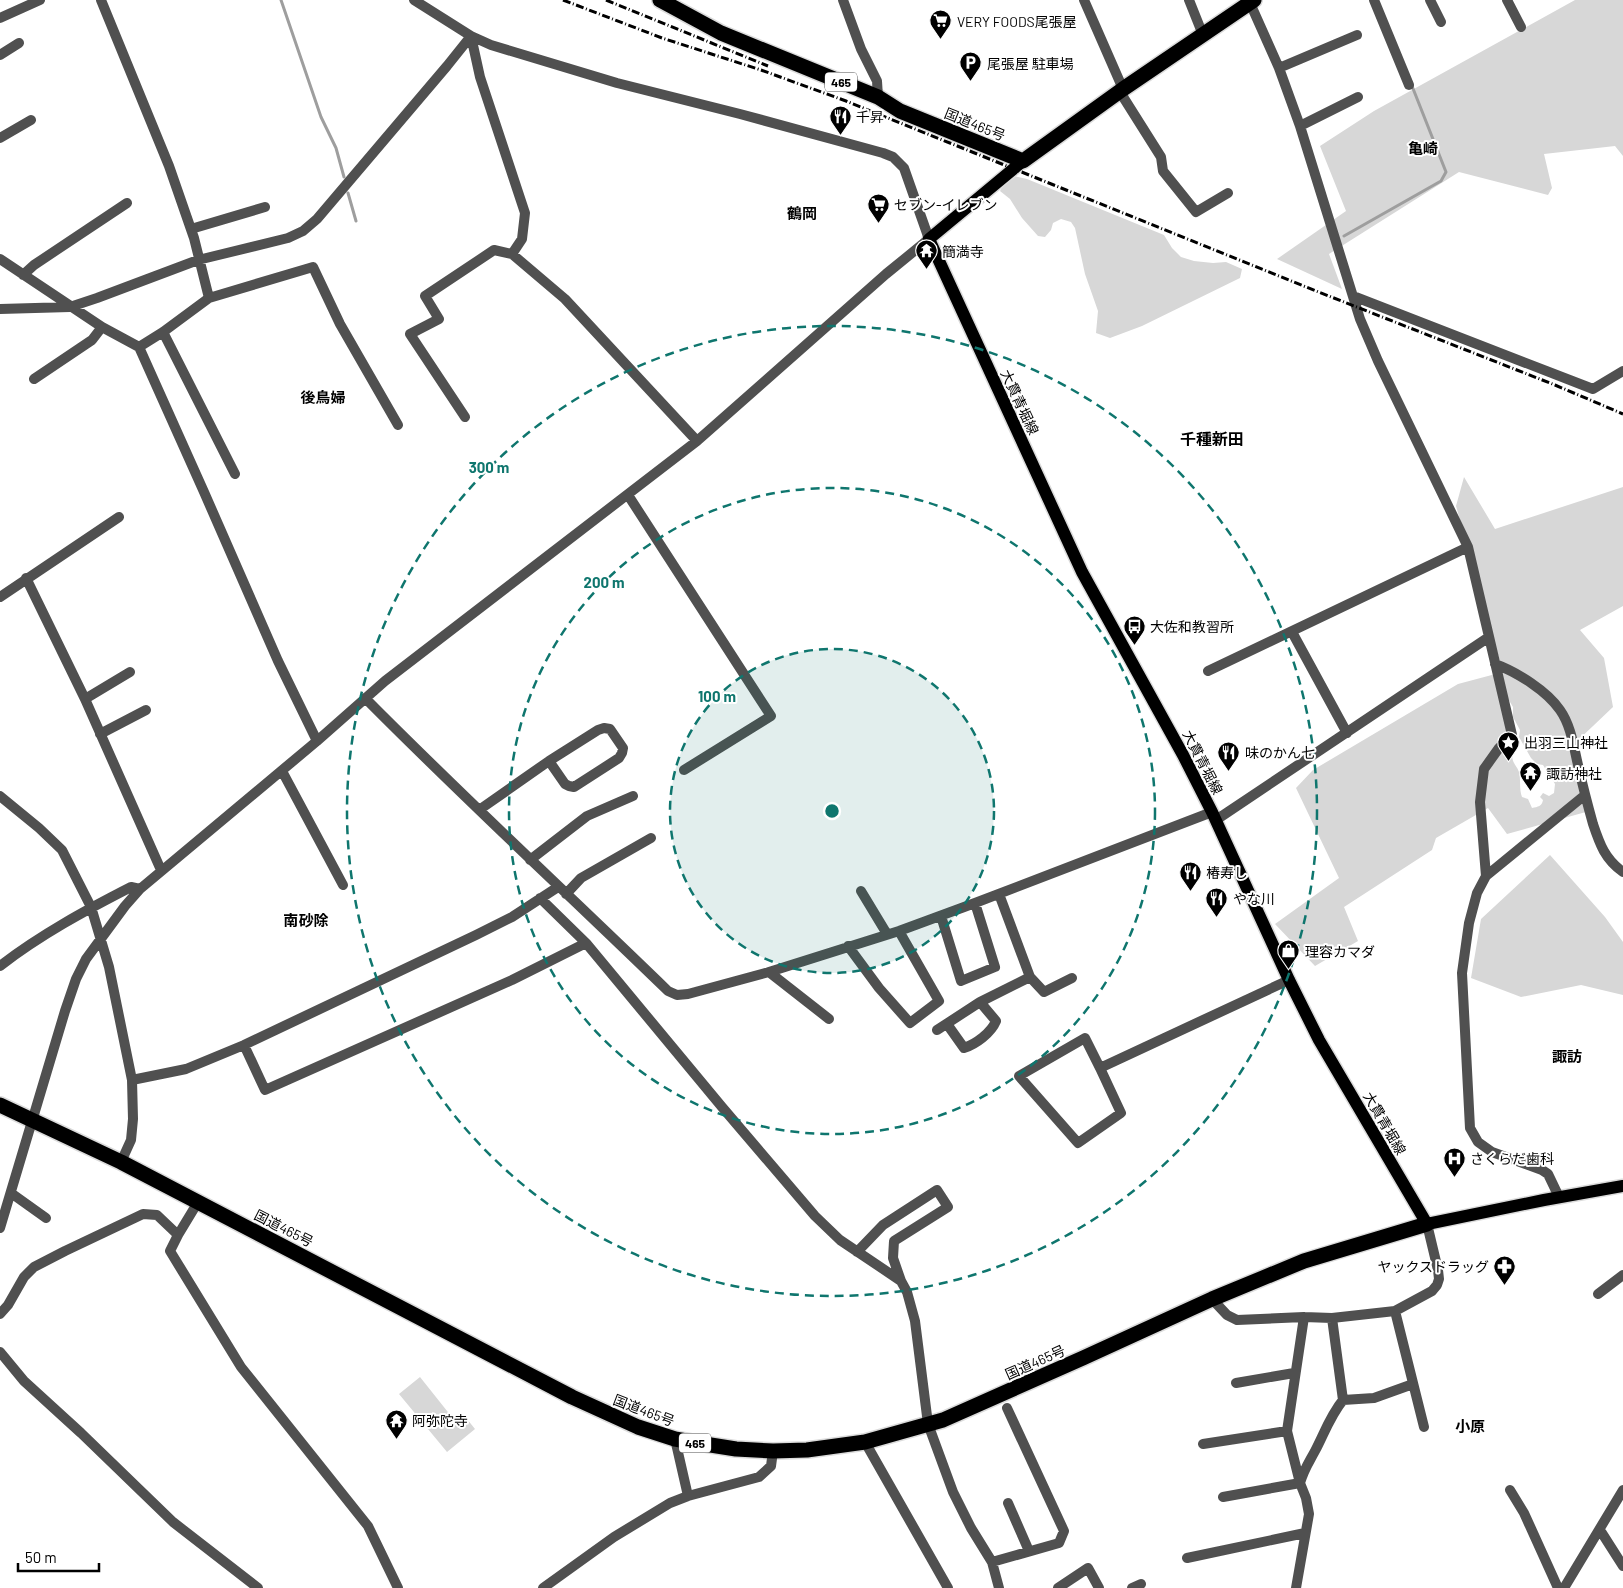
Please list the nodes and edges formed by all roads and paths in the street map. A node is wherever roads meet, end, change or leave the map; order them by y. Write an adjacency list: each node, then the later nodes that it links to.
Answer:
1 (40, 0): 12 (street)
2 (101, 0): 32 (street)
3 (414, 0): 17 (street)
4 (660, 0): 24 (highway, 国道465号 / 465)
5 (843, 0): 24 (street)
6 (1084, 0): 22 (street)
7 (1188, 0): 15 (street)
8 (1374, 0): 21 (street)
9 (1430, 0): 13 (street)
10 (1507, 0): 14 (street)
11 (1252, 1): 15 (highway); 20 (street)
12 (0, 18)
13 (1441, 22)
14 (1521, 27)
15 (1203, 35): 22 (highway)
16 (1357, 35): 20 (street)
17 (470, 36): 33 (street); 34 (street); 36 (street)
18 (19, 43): 19 (street)
19 (0, 55)
20 (1279, 68): 26 (street)
21 (1409, 85)
22 (1121, 90): 28 (highway); 29 (street)
23 (1358, 96): 26 (street)
24 (878, 97): 28 (highway, 国道465号 / 465)
25 (32, 120): 27 (street)
26 (1300, 126): 38 (street)
27 (0, 138)
28 (1023, 161): 33 (main road)
29 (1228, 193)
30 (127, 203): 37 (street)
31 (264, 207): 32 (street)
32 (191, 229): 36 (street)
33 (929, 238): 49 (street); 74 (main road, 大貫青堀線)
34 (512, 254): 47 (street); 49 (street)
35 (0, 259): 37 (street)
36 (198, 260): 39 (street); 40 (street)
37 (23, 275): 40 (street)
38 (1354, 296): 45 (street); 53 (street)
39 (209, 298): 43 (street); 48 (street)
40 (70, 307): 41 (street); 42 (street)
41 (0, 309)
42 (102, 327): 44 (street); 46 (street)
43 (163, 332): 44 (street); 50 (street)
44 (138, 347): 66 (street)
45 (1623, 371)
46 (34, 379)
47 (466, 417)
48 (398, 425)
49 (697, 441): 51 (street)
50 (235, 474)
51 (628, 495): 61 (street); 68 (street)
52 (119, 517): 54 (street)
53 (1468, 547): 56 (street); 57 (street)
54 (26, 578): 55 (street); 62 (street)
55 (0, 597)
56 (1292, 632): 59 (street); 64 (street)
57 (1489, 637): 58 (street); 64 (street)
58 (1496, 664): 70 (street); 79 (street)
59 (1208, 671)
60 (130, 672): 62 (street)
61 (365, 698): 66 (street); 73 (street)
62 (85, 699): 65 (street)
63 (146, 710): 65 (street)
64 (1347, 733): 74 (street)
65 (100, 734): 77 (street)
66 (318, 741): 69 (street)
67 (549, 761): 67 (street); 73 (street)
68 (684, 770)
69 (282, 771): 77 (street); 80 (street)
70 (1585, 795): 78 (street); 79 (street)
71 (0, 796): 88 (street)
72 (633, 796): 76 (street)
73 (478, 810): 76 (street)
74 (1214, 816): 85 (street); 99 (main road, 大貫青堀線)
75 (651, 838): 84 (street)
76 (530, 860): 81 (street)
77 (161, 870): 82 (street)
78 (1623, 872)
79 (1486, 876): 112 (street)
80 (343, 885)
81 (558, 887): 84 (street); 86 (street)
82 (140, 889): 88 (street); 92 (street)
83 (861, 891): 91 (street)
84 (566, 894): 96 (street)
85 (999, 894): 87 (street); 97 (street)
86 (540, 898): 93 (street); 104 (street)
87 (975, 904): 89 (street); 89 (street)
88 (91, 907): 92 (street); 95 (street)
89 (941, 916): 90 (street)
90 (899, 931): 91 (street); 94 (street)
91 (886, 934): 94 (street)
92 (101, 940): 106 (street); 108 (street)
93 (586, 944): 104 (street); 118 (street)
94 (848, 946): 96 (street)
95 (0, 966)
96 (770, 972): 101 (street)
97 (1030, 977): 98 (street); 100 (street)
98 (1072, 978)
99 (1289, 980): 105 (street); 115 (main road, 大貫青堀線)
100 (980, 1002): 102 (street); 102 (street)
101 (829, 1019)
102 (948, 1024): 103 (street)
103 (937, 1030)
104 (244, 1045): 106 (street)
105 (1100, 1068): 105 (street)
106 (132, 1080): 109 (street)
107 (0, 1105): 108 (highway, 国道465号 / 465)
108 (33, 1121): 109 (highway, 国道465号 / 465); 111 (street)
109 (121, 1162): 113 (highway, 国道465号 / 465)
110 (1623, 1186): 112 (main road)
111 (11, 1193): 114 (street); 116 (street)
112 (1559, 1197): 115 (main road)
113 (198, 1202): 117 (street); 136 (highway, 国道465号 / 465)
114 (46, 1218)
115 (1427, 1224): 122 (highway, 国道465号 / 465); 123 (street)
116 (0, 1228)
117 (178, 1235): 124 (street); 154 (street)
118 (857, 1252): 120 (street); 120 (street)
119 (1623, 1275): 121 (street)
120 (901, 1281): 133 (street)
121 (1598, 1294)
122 (1212, 1298): 125 (street); 133 (highway, 国道465号 / 465)
123 (1395, 1311): 126 (street); 130 (street)
124 (0, 1314)
125 (1304, 1317): 126 (street); 128 (street)
126 (1332, 1318): 131 (street)
127 (0, 1352): 153 (street)
128 (1294, 1373): 129 (street); 135 (street)
129 (1236, 1383)
130 (1412, 1384): 131 (street); 134 (street)
131 (1343, 1400): 140 (street)
132 (1007, 1408): 148 (street)
133 (928, 1424): 137 (highway, 国道465号 / 465); 150 (street)
134 (1424, 1427)
135 (1287, 1431): 138 (street); 140 (street)
136 (675, 1439): 139 (highway, 国道465号 / 465); 143 (street)
137 (865, 1442): 139 (highway, 国道465号 / 465); 152 (street)
138 (1203, 1444)
139 (773, 1451): 143 (street)
140 (1300, 1483): 144 (street); 147 (street)
141 (1510, 1490): 160 (street)
142 (1623, 1490): 146 (street)
143 (688, 1496): 155 (street)
144 (1223, 1497)
145 (1008, 1503): 148 (street)
146 (1600, 1530): 151 (street); 161 (street)
147 (1306, 1533): 149 (street); 159 (street)
148 (1029, 1551): 150 (street)
149 (1187, 1558)
150 (992, 1562): 156 (street)
151 (1623, 1566)
152 (944, 1587)
153 (258, 1588)
154 (398, 1588)
155 (543, 1588)
156 (999, 1588)
157 (1058, 1588): 158 (street)
158 (1099, 1588)
159 (1296, 1588)
160 (1558, 1588)
161 (1564, 1588)

